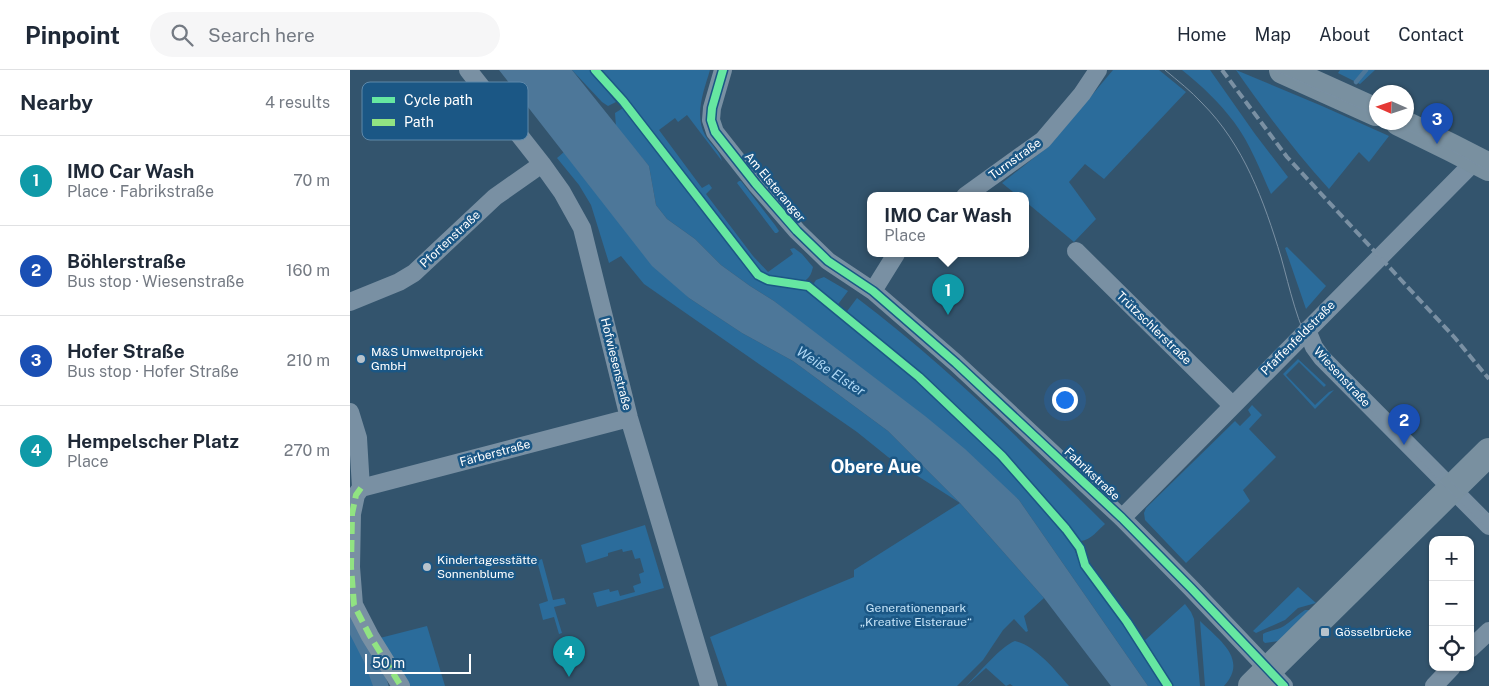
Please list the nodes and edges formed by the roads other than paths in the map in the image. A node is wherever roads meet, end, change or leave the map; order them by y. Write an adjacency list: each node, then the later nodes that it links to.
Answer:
1 (468, 70): 5 (street, Hofwiesenstraße)
2 (723, 70): 14 (street, Am Elsteranger)
3 (1098, 70): 11 (street, Turnstraße)
4 (1283, 70): 6 (main road)
5 (477, 82)
6 (1369, 109)
7 (1414, 130): 10 (main road)
8 (523, 140): 9 (street, Hofwiesenstraße)
9 (542, 164): 15 (street, Pfortenstraße); 19 (street, Hofwiesenstraße)
10 (1483, 164): 16 (street, Pfaffenfeldstraße)
11 (971, 192)
12 (1076, 251): 17 (street, Trützschlerstraße)
13 (894, 257): 14 (street)
14 (872, 291): 23 (street, Fabrikstraße)
15 (350, 302)
16 (1307, 330): 17 (street, Pfaffenfeldstraße); 21 (street, Wiesenstraße)
17 (1232, 405): 23 (street, Pfaffenfeldstraße)
18 (350, 412): 22 (street)
19 (629, 418): 22 (street, Färberstraße); 30 (street, Hofwiesenstraße)
20 (1489, 452): 21 (main road)
21 (1452, 487): 24 (street, Wiesenstraße); 28 (main road)
22 (362, 488): 29 (street)
23 (1122, 518): 28 (street, Fabrikstraße)
24 (1489, 526)
25 (1489, 631): 26 (street)
26 (1474, 645)
27 (1448, 671): 31 (street)
28 (1268, 681)
29 (401, 686)
30 (709, 686)
31 (1434, 686)

